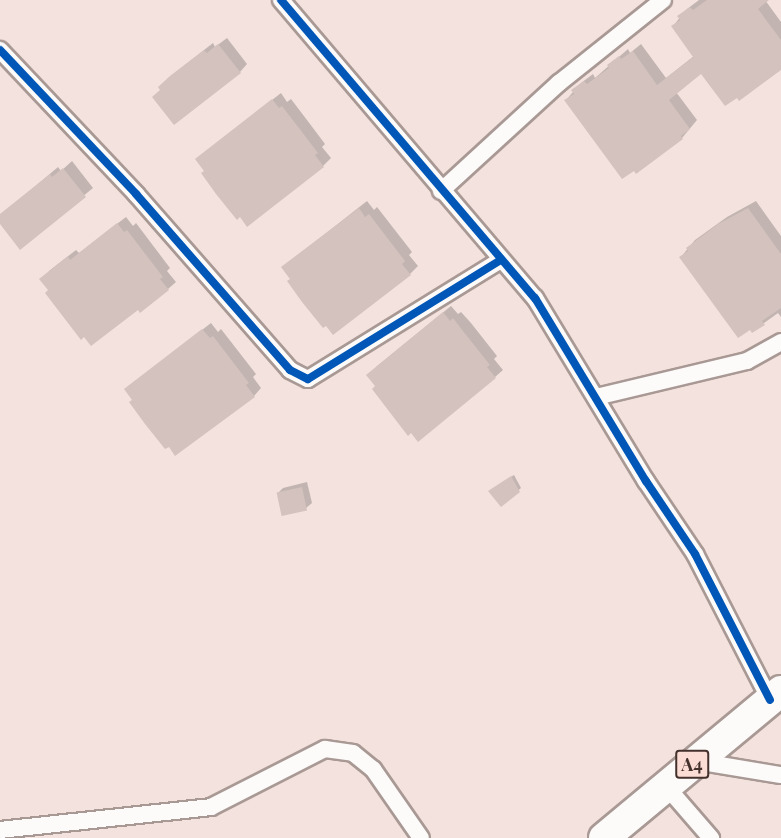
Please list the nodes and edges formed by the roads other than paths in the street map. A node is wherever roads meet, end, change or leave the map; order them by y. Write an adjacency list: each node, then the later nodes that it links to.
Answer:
1 (281, 0): 4 (street)
2 (663, 0): 4 (street)
3 (0, 50): 5 (street)
4 (441, 191): 5 (street)
5 (501, 260): 7 (street)
6 (781, 342): 7 (street)
7 (596, 397): 8 (street)
8 (775, 696): 9 (highway, A4)
9 (696, 760): 10 (street); 11 (highway, A4)
10 (781, 775)
11 (666, 786): 14 (highway, A4); 15 (street)
12 (0, 830): 13 (street)
13 (421, 838)
14 (604, 838)
15 (711, 838)

